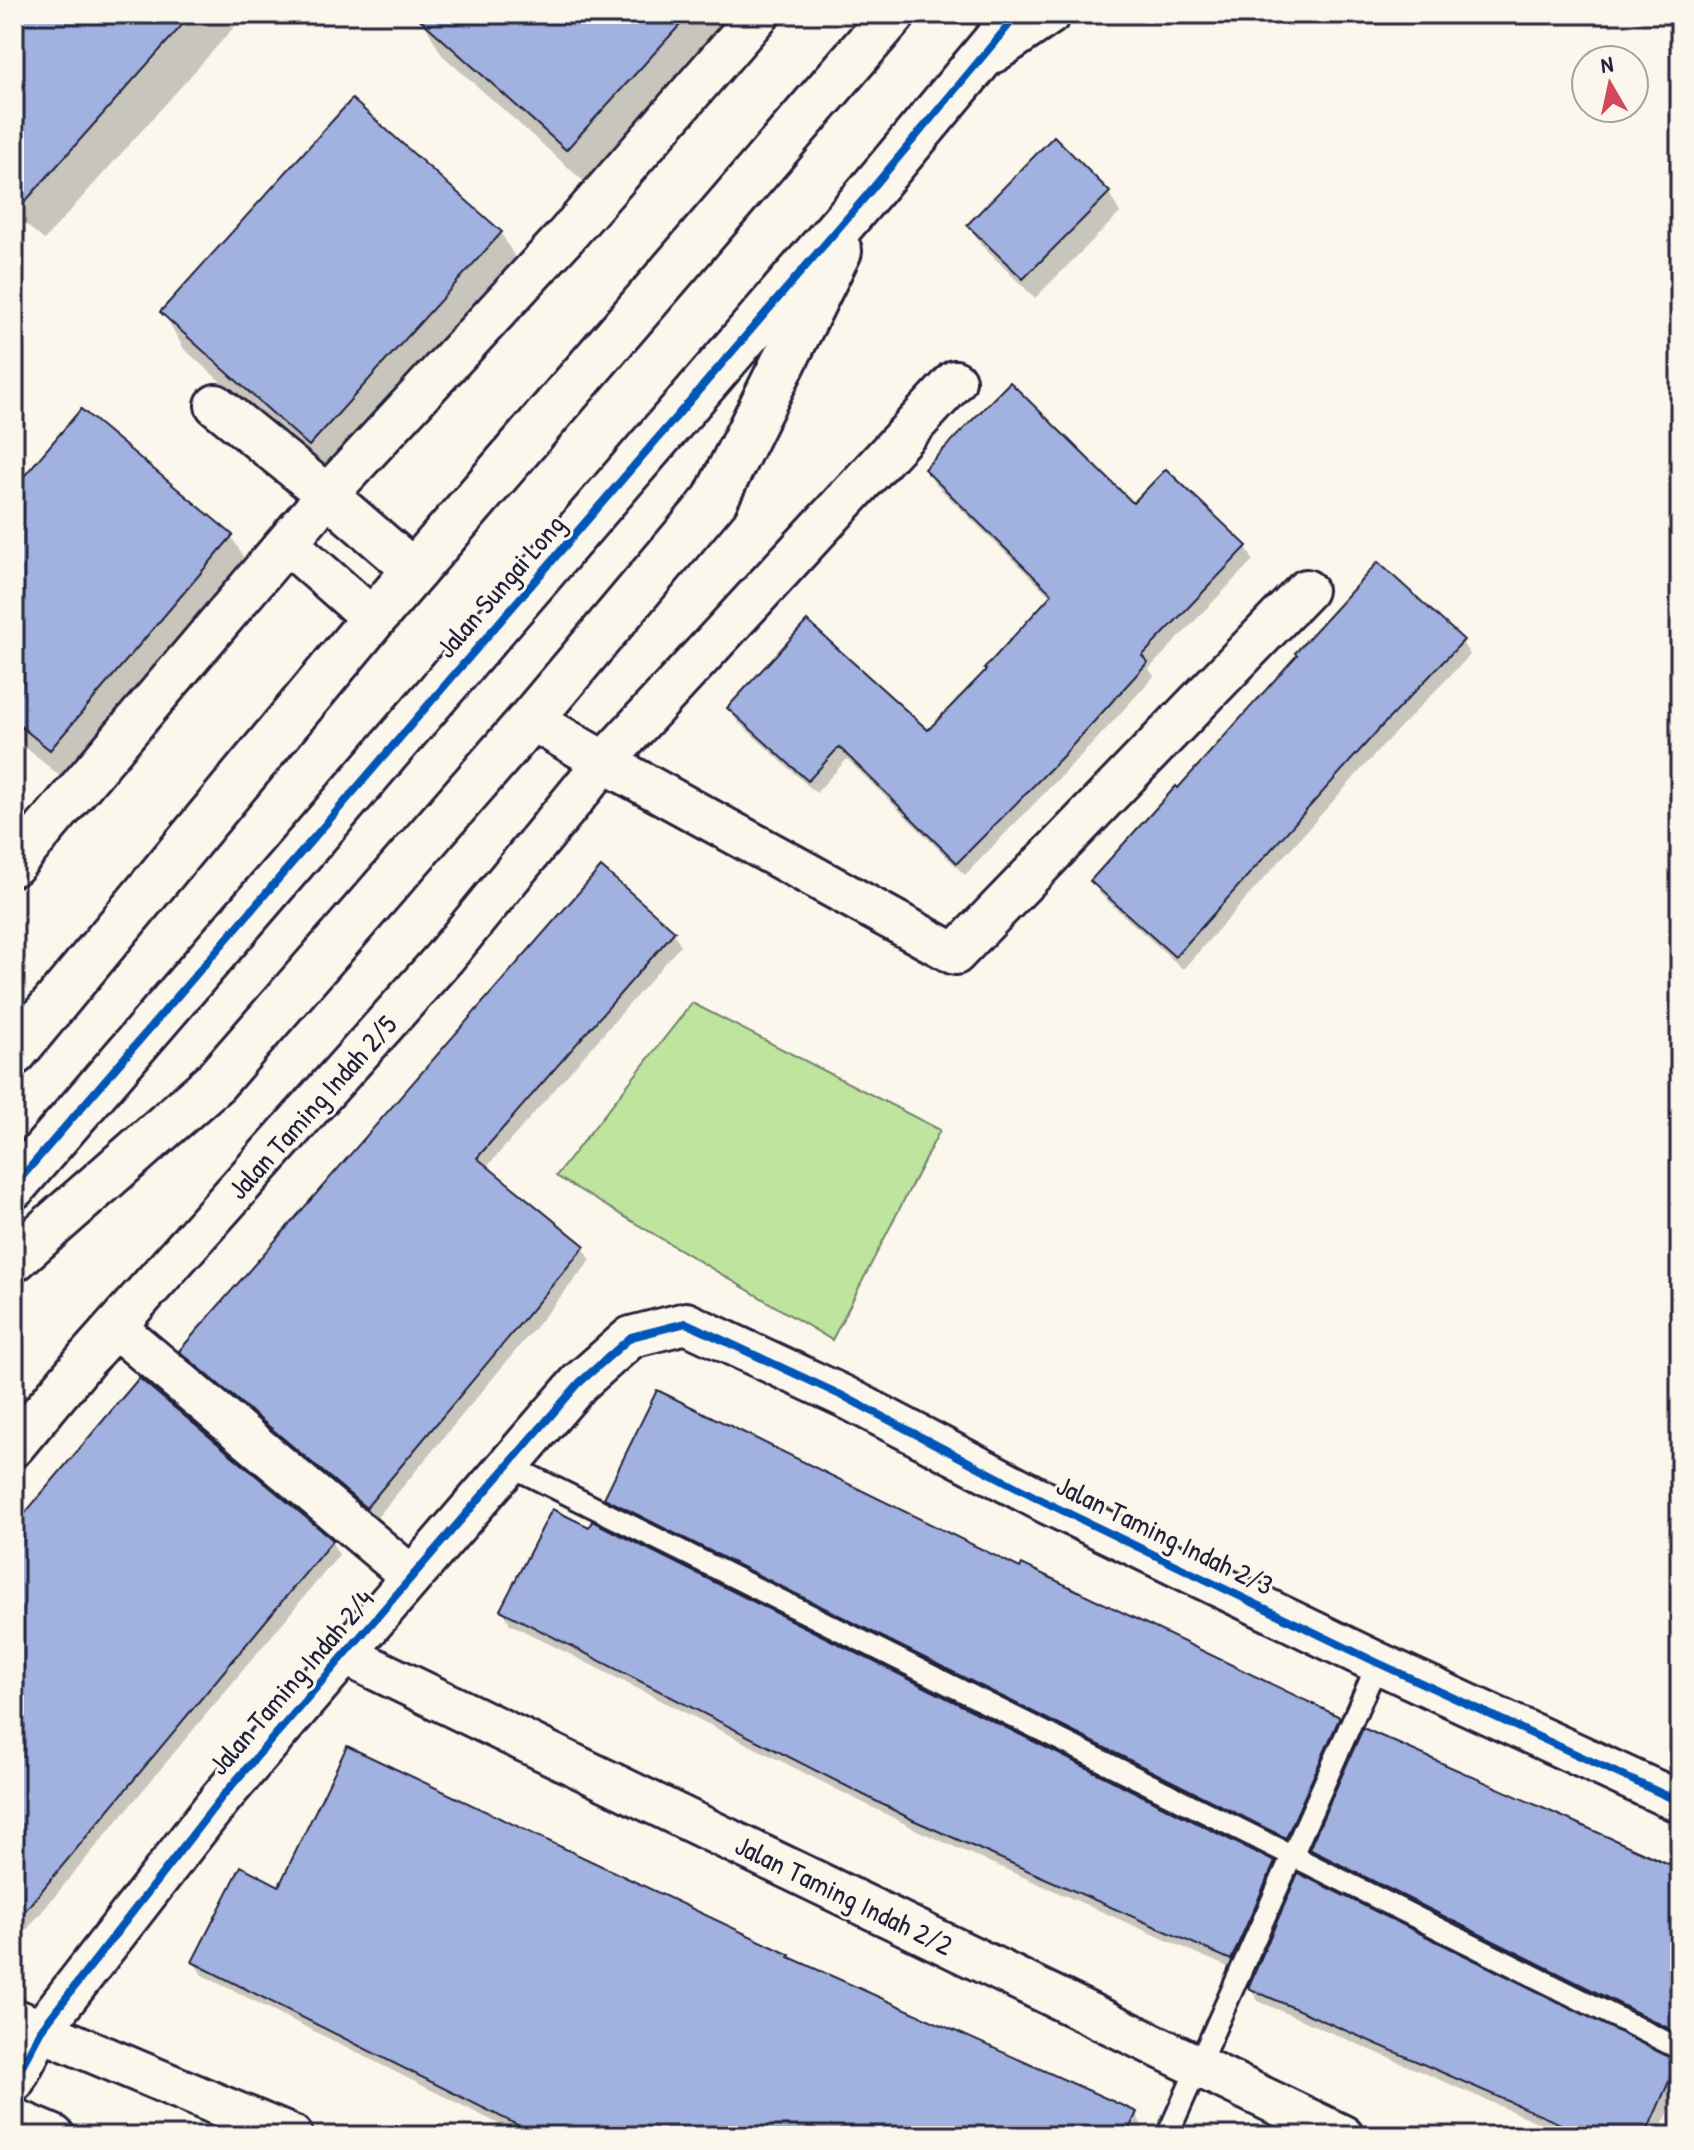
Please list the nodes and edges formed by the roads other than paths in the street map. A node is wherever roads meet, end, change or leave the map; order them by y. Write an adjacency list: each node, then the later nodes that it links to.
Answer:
1 (759, 14): 9 (street)
2 (893, 14): 11 (street)
3 (1018, 14): 5 (street, Jalan Sungai Long)
4 (1050, 14): 5 (street)
5 (974, 64): 6 (street, Jalan Sungai Long)
6 (867, 195): 14 (street); 18 (street, Jalan Sungai Long)
7 (955, 381): 15 (street, Jalan Taming Indah 2/5)
8 (216, 405): 9 (street)
9 (327, 495): 10 (street); 11 (street)
10 (287, 543): 13 (street); 16 (street)
11 (416, 572): 13 (street)
12 (1306, 590): 15 (street)
13 (373, 619): 17 (street)
14 (531, 719): 15 (street); 19 (street)
15 (604, 762): 20 (street, Jalan Taming Indah 2/5)
16 (14, 865)
17 (14, 1053)
18 (14, 1186)
19 (14, 1259)
20 (115, 1327): 22 (street, Jalan Taming Indah 2/5); 24 (street)
21 (631, 1337): 23 (street, Jalan Taming Indah 2/4); 26 (street, Jalan Taming Indah 2/3)
22 (14, 1446)
23 (509, 1465): 24 (street, Jalan Taming Indah 2/4); 28 (lane)
24 (411, 1576): 25 (street, Jalan Taming Indah 2/4)
25 (344, 1654): 29 (street, Jalan Taming Indah 2/4); 31 (street, Jalan Taming Indah 2/2)
26 (1378, 1663): 27 (street, Jalan Taming Indah 2/3); 28 (lane)
27 (1680, 1802)
28 (1293, 1856): 30 (lane); 31 (lane)
29 (27, 2024): 32 (street, Jalan Taming Indah 2/4); 35 (street)
30 (1680, 2049)
31 (1199, 2067): 36 (lane); 37 (street, Jalan Taming Indah 2/2)
32 (14, 2081)
33 (14, 2119): 34 (street)
34 (54, 2136)
35 (292, 2136)
36 (1167, 2136)
37 (1343, 2136)

